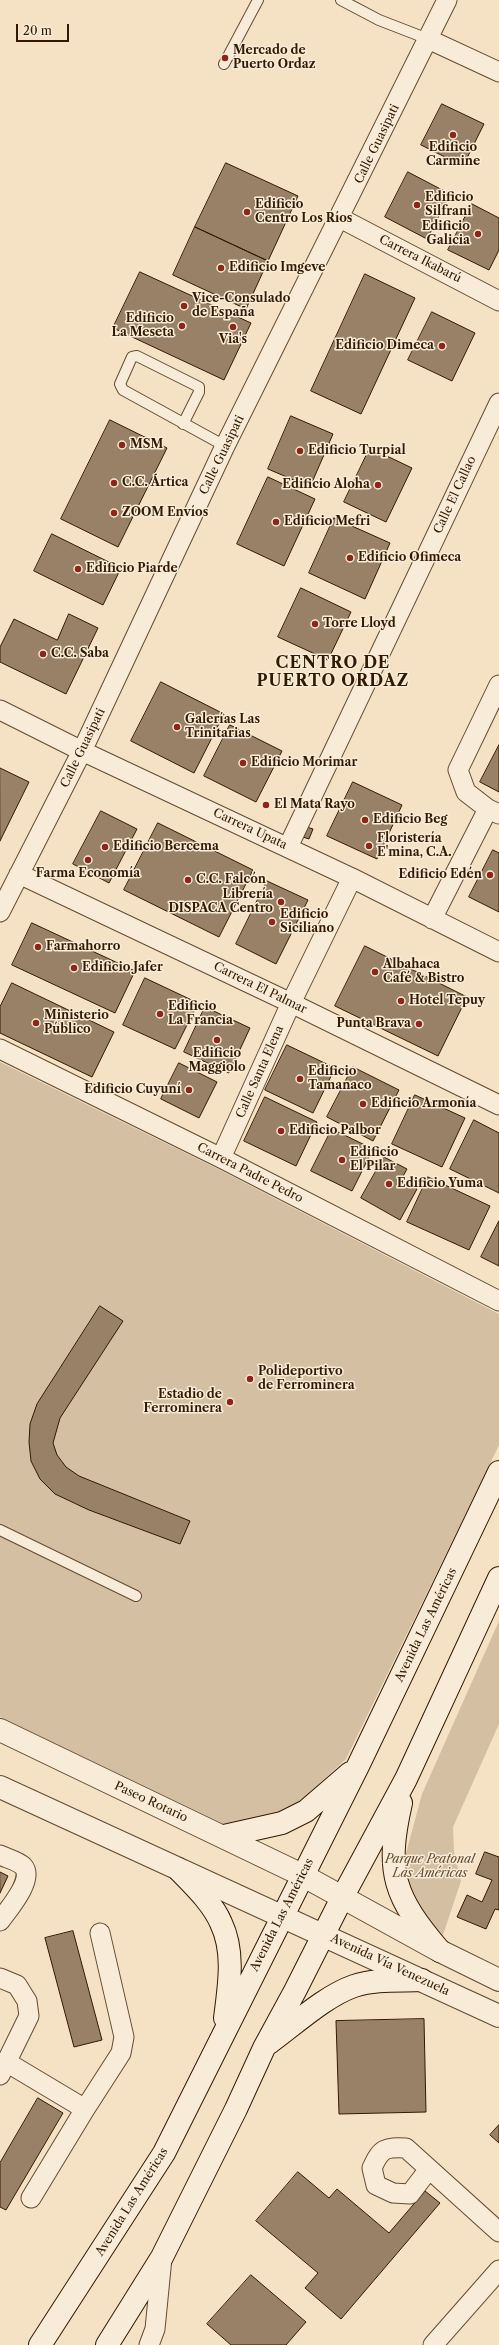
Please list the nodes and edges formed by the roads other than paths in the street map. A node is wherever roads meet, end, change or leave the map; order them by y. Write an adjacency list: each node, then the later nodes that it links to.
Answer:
1 (258, 0): 6 (lane)
2 (341, 0): 4 (lane)
3 (447, 0): 5 (street, Calle Guasipati)
4 (358, 4): 5 (lane)
5 (428, 39): 7 (street); 8 (street, Calle Guasipati)
6 (224, 64)
7 (499, 72)
8 (340, 218): 9 (street, Carrera Ikabarú); 12 (street, Calle Guasipati)
9 (499, 301)
10 (499, 403): 17 (street, Calle El Callao)
11 (183, 424): 11 (lane); 12 (lane)
12 (225, 446): 15 (street, Calle Guasipati)
13 (499, 685): 16 (street)
14 (0, 710): 15 (street, Carrera Upata)
15 (82, 751): 17 (street, Carrera Upata); 18 (street, Calle Guasipati)
16 (494, 812): 21 (street)
17 (288, 847): 19 (street, Carrera Upata)
18 (19, 874): 20 (street, Calle Guasipati); 23 (street, Carrera El Palmar)
19 (352, 878): 21 (street, Carrera Upata); 23 (street, Calle Santa Elena)
20 (0, 912)
21 (432, 919): 22 (street, Carrera Upata)
22 (499, 952)
23 (291, 1003): 25 (street, Carrera El Palmar); 26 (street, Calle Santa Elena)
24 (0, 1049): 26 (street, Carrera Padre Pedro)
25 (499, 1105)
26 (221, 1158): 27 (street, Carrera Padre Pedro)
27 (499, 1301)
28 (499, 1472): 33 (main road, Avenida Las Américas)
29 (0, 1530): 31 (lane)
30 (499, 1578): 34 (main road)
31 (136, 1596)
32 (0, 1730): 36 (main road, Paseo Rotario)
33 (358, 1766): 36 (main road); 39 (main road, Avenida Las Américas)
34 (406, 1779): 40 (main road); 45 (main road)
35 (0, 1787): 38 (main road)
36 (224, 1836): 39 (main road, Paseo Rotario)
37 (0, 1855): 42 (street)
38 (178, 1869): 41 (main road); 50 (main road)
39 (302, 1875): 40 (main road); 41 (main road, Avenida Las Américas)
40 (343, 1896): 44 (main road); 45 (main road)
41 (282, 1916): 44 (main road, Avenida Vía Venezuela); 50 (main road, Avenida Las Américas)
42 (0, 1921)
43 (100, 1933): 53 (street)
44 (324, 1934): 47 (main road, Avenida Vía Venezuela); 51 (main road)
45 (440, 1951): 48 (main road)
46 (0, 1978): 52 (street)
47 (422, 1980): 49 (main road, Avenida Vía Venezuela); 51 (main road)
48 (499, 1980)
49 (499, 2016)
50 (223, 2032): 59 (main road, Avenida Las Américas)
51 (264, 2048): 57 (main road)
52 (4, 2069): 53 (street)
53 (85, 2109): 55 (street)
54 (429, 2169): 56 (street)
55 (32, 2198)
56 (499, 2232)
57 (162, 2257): 60 (main road); 61 (street)
58 (499, 2270): 62 (street)
59 (40, 2345)
60 (107, 2345)
61 (149, 2345)
62 (433, 2345)

